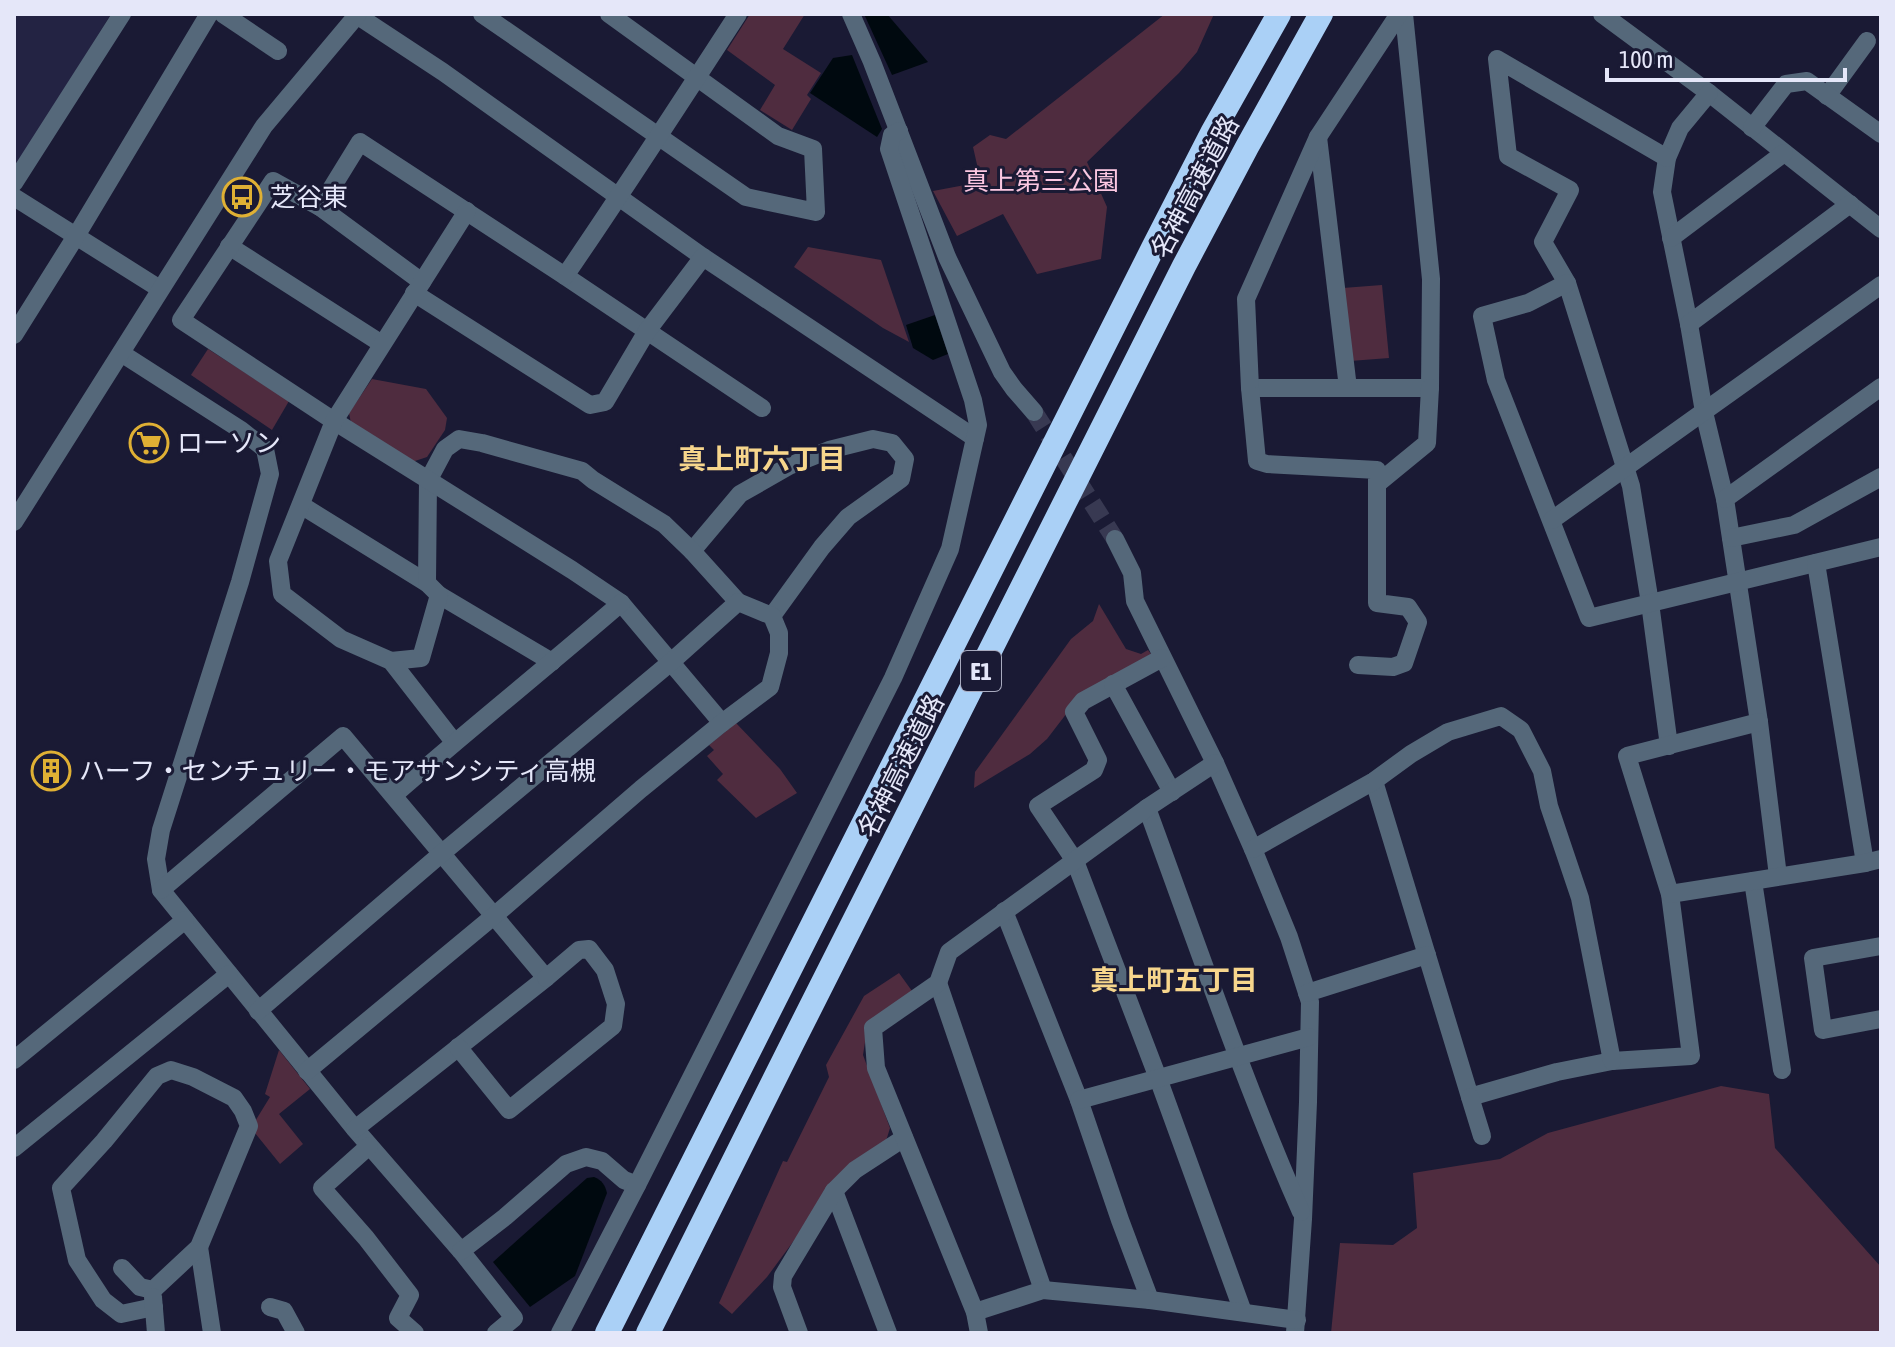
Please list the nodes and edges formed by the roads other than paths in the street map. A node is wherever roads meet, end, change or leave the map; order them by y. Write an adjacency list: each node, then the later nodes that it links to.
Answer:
1 (122, 14): 25 (street)
2 (209, 14): 32 (street)
3 (223, 14): 14 (street)
4 (357, 14): 27 (street); 40 (street)
5 (482, 14): 21 (street)
6 (609, 14): 15 (street)
7 (736, 14): 15 (street)
8 (851, 14): 19 (street)
9 (1279, 14): 142 (highway, 名神高速道路 / E1)
10 (1321, 14): 143 (highway, 名神高速道路 / E1)
11 (1402, 14): 22 (street); 49 (street)
12 (1602, 14): 16 (street)
13 (1867, 41): 17 (street)
14 (278, 51)
15 (698, 77): 21 (street); 21 (street)
16 (1709, 93): 18 (street); 24 (street)
17 (1827, 96): 18 (street); 20 (street)
18 (1752, 128): 23 (street)
19 (899, 131): 51 (street); 54 (street)
20 (1881, 134)
21 (658, 135): 27 (street)
22 (1318, 137): 47 (street); 48 (street)
23 (1784, 153): 28 (street); 33 (street)
24 (1667, 158): 33 (street); 37 (street)
25 (14, 183)
26 (14, 197): 32 (street)
27 (619, 198): 35 (street); 36 (street)
28 (1850, 204): 31 (street); 41 (street)
29 (320, 207): 30 (street); 34 (street); 39 (street)
30 (467, 211): 36 (street); 39 (street)
31 (1881, 229)
32 (76, 236): 40 (street); 43 (street)
33 (1671, 238): 41 (street)
34 (229, 246): 44 (street); 53 (street)
35 (703, 257): 42 (street); 54 (street)
36 (565, 276): 42 (street)
37 (1567, 283): 55 (street); 61 (street)
38 (1881, 285): 52 (street)
39 (418, 288): 42 (street); 44 (street)
40 (160, 289): 45 (street)
41 (1689, 324): 52 (street)
42 (647, 331): 50 (street)
43 (14, 335)
44 (382, 344): 53 (street)
45 (121, 353): 62 (street); 95 (street)
46 (1881, 387): 59 (street)
47 (1250, 388): 48 (street); 58 (street)
48 (1348, 388): 49 (street)
49 (1430, 388): 58 (street)
50 (762, 408)
51 (1034, 412)
52 (1704, 412): 55 (street); 59 (street)
53 (334, 421): 57 (street); 60 (street)
54 (975, 438): 123 (street)
55 (1625, 468): 61 (street); 72 (street)
56 (1881, 477): 63 (street)
57 (428, 481): 66 (street); 69 (street); 71 (street)
58 (1377, 484): 78 (street)
59 (1725, 499): 63 (street)
60 (301, 505): 69 (street); 75 (street)
61 (1552, 520): 72 (street)
62 (14, 522)
63 (1731, 538): 68 (street)
64 (1115, 539): 74 (street)
65 (1881, 547): 67 (street)
66 (692, 551): 70 (street); 73 (street)
67 (1816, 563): 68 (street); 92 (street)
68 (1738, 582): 72 (street); 80 (street)
69 (433, 589): 75 (street); 76 (street)
70 (738, 602): 73 (street); 77 (street)
71 (621, 603): 76 (street); 77 (street)
72 (1650, 603): 83 (street)
73 (772, 616): 81 (street)
74 (1162, 658): 79 (street); 84 (street)
75 (391, 661): 82 (street)
76 (552, 662): 82 (street)
77 (671, 662): 81 (street); 90 (street)
78 (1358, 665)
79 (1113, 684): 86 (street); 91 (street)
80 (1759, 722): 83 (street); 93 (street)
81 (722, 723): 98 (street)
82 (454, 742): 87 (street)
83 (1669, 746): 96 (street)
84 (1215, 763): 86 (street); 89 (street)
85 (1374, 781): 89 (street); 101 (street); 112 (street)
86 (1172, 792): 88 (street)
87 (394, 795): 90 (street); 95 (street)
88 (1147, 808): 91 (street); 110 (street)
89 (1253, 849): 105 (street)
90 (441, 854): 98 (street); 106 (street)
91 (1075, 861): 97 (street); 115 (street)
92 (1873, 861): 93 (street)
93 (1778, 876): 94 (street)
94 (1753, 881): 96 (street); 113 (street)
95 (161, 890): 99 (street)
96 (1670, 894): 112 (street)
97 (1004, 911): 104 (street); 117 (street)
98 (495, 915): 103 (street); 114 (street)
99 (185, 920): 102 (street); 111 (street)
100 (1881, 946): 107 (street)
101 (1427, 955): 105 (street); 116 (street)
102 (229, 974): 106 (street); 122 (street)
103 (546, 978): 109 (street); 109 (street)
104 (938, 983): 120 (street); 129 (street)
105 (1307, 993): 108 (street)
106 (258, 1011): 114 (street)
107 (1881, 1019)
108 (1309, 1037): 110 (street); 125 (street)
109 (458, 1047): 118 (street)
110 (1238, 1056): 115 (street); 125 (street)
111 (14, 1060)
112 (1612, 1061): 116 (street)
113 (1782, 1070)
114 (307, 1071): 118 (street)
115 (1158, 1078): 117 (street); 134 (street)
116 (1470, 1097): 119 (street)
117 (1079, 1100): 131 (street)
118 (355, 1129): 121 (street)
119 (1482, 1136)
120 (904, 1138): 124 (street); 133 (street)
121 (369, 1146): 127 (street); 139 (street)
122 (14, 1148)
123 (637, 1185): 127 (street); 141 (street)
124 (834, 1191): 144 (street); 145 (street)
125 (1303, 1219): 135 (street)
126 (199, 1247): 130 (street); 130 (street); 137 (street)
127 (461, 1251): 140 (street)
128 (122, 1268): 130 (street)
129 (1043, 1290): 131 (street); 133 (street)
130 (153, 1298): 136 (street)
131 (1150, 1300): 134 (street)
132 (270, 1307): 138 (street)
133 (975, 1312): 146 (street)
134 (1243, 1312): 135 (street)
135 (1296, 1326)
136 (156, 1333)
137 (212, 1333)
138 (296, 1333)
139 (415, 1333)
140 (496, 1333)
141 (560, 1333)
142 (607, 1333)
143 (648, 1333)
144 (799, 1333)
145 (888, 1333)
146 (979, 1333)

